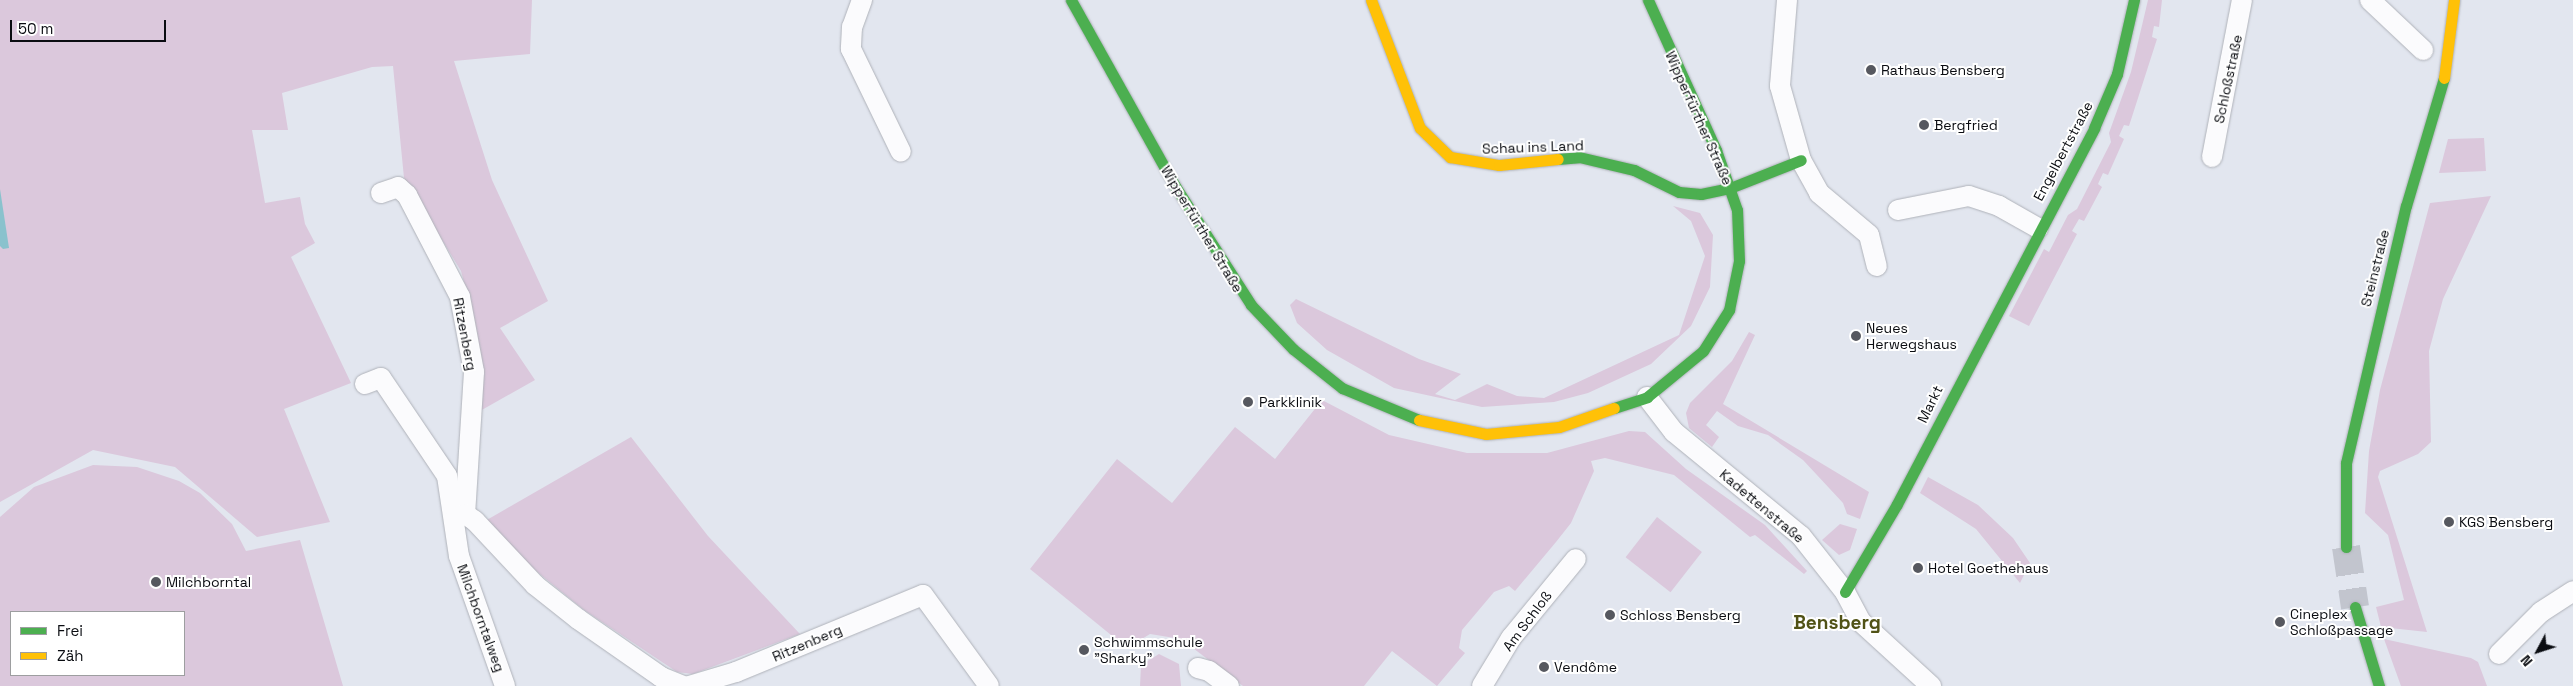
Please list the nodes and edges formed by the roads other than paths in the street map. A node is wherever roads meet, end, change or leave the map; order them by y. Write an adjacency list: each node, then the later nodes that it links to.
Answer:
1 (862, 0): 11 (street)
2 (1071, 0): 20 (main road, Wipperfürther Straße)
3 (1371, 0): 14 (main road, Schau ins Land)
4 (1648, 0): 14 (main road, Wipperfürther Straße)
5 (1787, 0): 13 (street)
6 (2134, 0): 17 (main road, Engelbertstraße)
7 (2242, 0): 12 (street, Schloßstraße)
8 (2370, 0): 10 (street)
9 (2454, 0): 22 (main road, Steinstraße)
10 (2423, 50)
11 (901, 152)
12 (2212, 157)
13 (1801, 160): 14 (main road, Schau ins Land); 18 (street)
14 (1730, 188): 20 (main road, Wipperfürther Straße)
15 (381, 193): 21 (street, Ritzenberg)
16 (1898, 210): 17 (street)
17 (2038, 228): 25 (main road, Markt)
18 (1877, 266)
19 (364, 384): 21 (street, Milchborntalweg)
20 (1647, 397): 25 (street, Kadettenstraße)
21 (461, 515): 29 (street, Milchborntalweg); 30 (street)
22 (2346, 547)
23 (1576, 559): 34 (street, Am Schloß)
24 (2573, 591): 27 (street)
25 (1845, 592): 35 (street, Kadettenstraße)
26 (2355, 607): 36 (main road)
27 (2500, 654)
28 (1198, 668): 33 (street)
29 (505, 686)
30 (684, 686)
31 (689, 686): 32 (street, Ritzenberg)
32 (989, 686)
33 (1229, 686)
34 (1482, 686)
35 (1931, 686)
36 (2379, 686)

